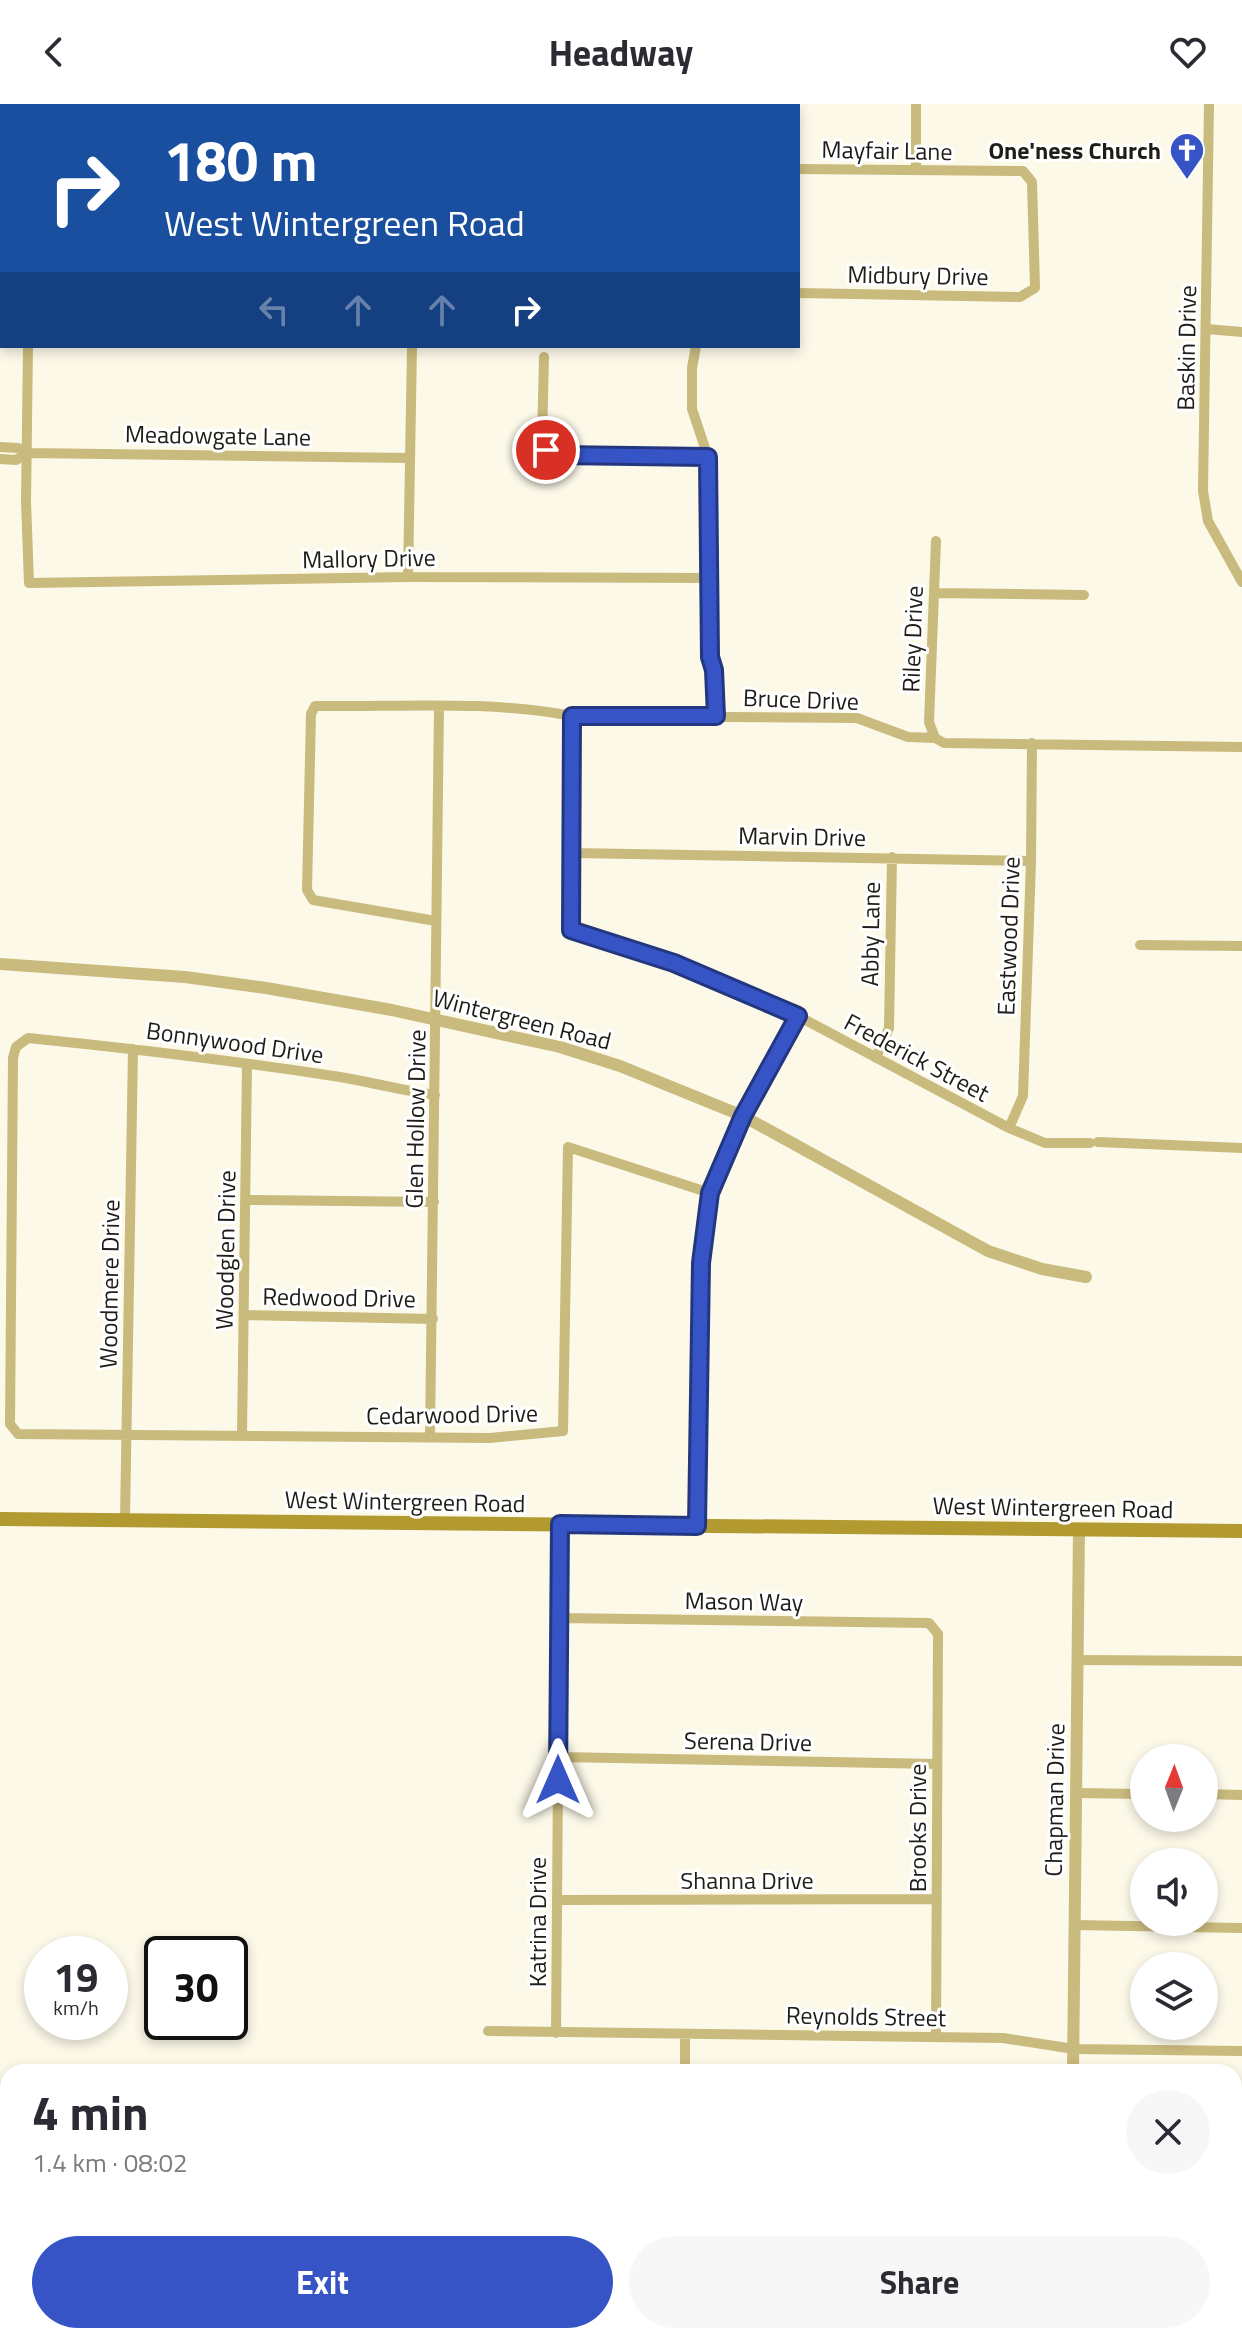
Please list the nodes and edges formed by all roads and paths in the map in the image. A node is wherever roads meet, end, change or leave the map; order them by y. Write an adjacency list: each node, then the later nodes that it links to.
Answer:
1 (916, 104): 4 (street)
2 (1209, 104): 7 (street, Baskin Drive)
3 (800, 169): 4 (street, Mayfair Lane)
4 (916, 170): 5 (street, Mayfair Lane)
5 (1035, 288): 6 (street, Midbury Drive)
6 (800, 293)
7 (1207, 329): 8 (street); 21 (street, Baskin Drive)
8 (1242, 332)
9 (28, 348): 14 (street)
10 (412, 348): 16 (street)
11 (696, 348): 15 (street)
12 (544, 357): 15 (street)
13 (0, 447): 14 (street, Meadowgate Lane)
14 (27, 453): 16 (street, Meadowgate Lane); 17 (street, Meadowgate Lane); 19 (street, Mallory Drive)
15 (708, 457): 20 (street)
16 (410, 458): 19 (street)
17 (0, 459)
18 (936, 541): 22 (street, Riley Drive)
19 (408, 577): 20 (street, Mallory Drive)
20 (709, 578): 26 (street)
21 (1242, 582)
22 (934, 593): 23 (street); 27 (street, Riley Drive)
23 (1084, 595)
24 (439, 707): 25 (street, Bruce Drive); 33 (street, Glen Hollow Drive); 33 (street, Bruce Drive)
25 (572, 716): 26 (street, Bruce Drive); 30 (street, Frederick Street)
26 (716, 716): 27 (street, Bruce Drive)
27 (935, 738): 28 (street, Bruce Drive)
28 (1032, 743): 29 (street, Bruce Drive); 32 (street, Eastwood Drive)
29 (1242, 747)
30 (572, 853): 31 (street, Marvin Drive); 37 (street, Frederick Street)
31 (892, 857): 32 (street, Marvin Drive); 40 (street, Abby Lane)
32 (1031, 861): 44 (street, Eastwood Drive)
33 (436, 921): 38 (street, Glen Hollow Drive)
34 (1140, 945): 35 (street)
35 (1242, 946)
36 (0, 964): 38 (street, Wintergreen Road)
37 (798, 1016): 40 (street, Frederick Street); 43 (street)
38 (437, 1020): 42 (street, Glen Hollow Drive); 43 (street, Wintergreen Road)
39 (133, 1049): 41 (street, Bonnywood Drive); 52 (street, Bonnywood Drive); 53 (street, Woodmere Drive)
40 (876, 1058): 44 (street, Frederick Street)
41 (247, 1064): 42 (street, Bonnywood Drive); 47 (street, Woodglen Drive)
42 (435, 1095): 48 (street, Glen Hollow Drive)
43 (743, 1116): 46 (street); 49 (street, Wintergreen Road)
44 (1009, 1128): 45 (street, Frederick Street)
45 (1242, 1148)
46 (710, 1193): 55 (street, Cedarwood Drive); 59 (street)
47 (245, 1200): 48 (street); 50 (street, Woodglen Drive)
48 (434, 1202): 51 (street, Glen Hollow Drive)
49 (1086, 1277)
50 (244, 1315): 51 (street, Redwood Drive); 54 (street, Woodglen Drive)
51 (433, 1319): 55 (street, Glen Hollow Drive)
52 (10, 1424): 53 (street, Cedarwood Drive)
53 (127, 1435): 54 (street, Cedarwood Drive); 57 (street, Woodmere Drive)
54 (242, 1435): 55 (street, Cedarwood Drive)
55 (430, 1436)
56 (0, 1519): 57 (main road, West Wintergreen Road)
57 (125, 1519): 58 (main road, West Wintergreen Road)
58 (560, 1524): 59 (main road, West Wintergreen Road); 62 (street, Katrina Drive)
59 (697, 1526): 60 (main road, West Wintergreen Road)
60 (1079, 1529): 61 (main road, West Wintergreen Road); 64 (street, Chapman Drive)
61 (1242, 1531)
62 (559, 1618): 63 (street, Mason Way); 66 (street, Katrina Drive)
63 (929, 1623): 67 (street, Brooks Drive)
64 (1078, 1660): 65 (street); 68 (street, Chapman Drive)
65 (1242, 1661)
66 (558, 1757): 67 (street, Serena Drive); 73 (street, Katrina Drive)
67 (937, 1764): 72 (street, Brooks Drive)
68 (1076, 1793): 69 (street); 74 (street, Chapman Drive)
69 (1130, 1794)
70 (1218, 1794): 71 (street)
71 (1242, 1795)
72 (937, 1899): 73 (street, Shanna Drive); 79 (street, Brooks Drive)
73 (557, 1900): 77 (street, Katrina Drive)
74 (1075, 1925): 75 (street); 80 (street, Chapman Drive)
75 (1242, 1928)
76 (488, 2031): 77 (street, Reynolds Street)
77 (556, 2033): 78 (street, Reynolds Street)
78 (685, 2034): 79 (street, Reynolds Street); 82 (street)
79 (936, 2037): 80 (street, Reynolds Street)
80 (1074, 2049): 81 (street, Reynolds Street); 83 (street, Chapman Drive)
81 (1242, 2051)
82 (685, 2064)
83 (1073, 2064)

